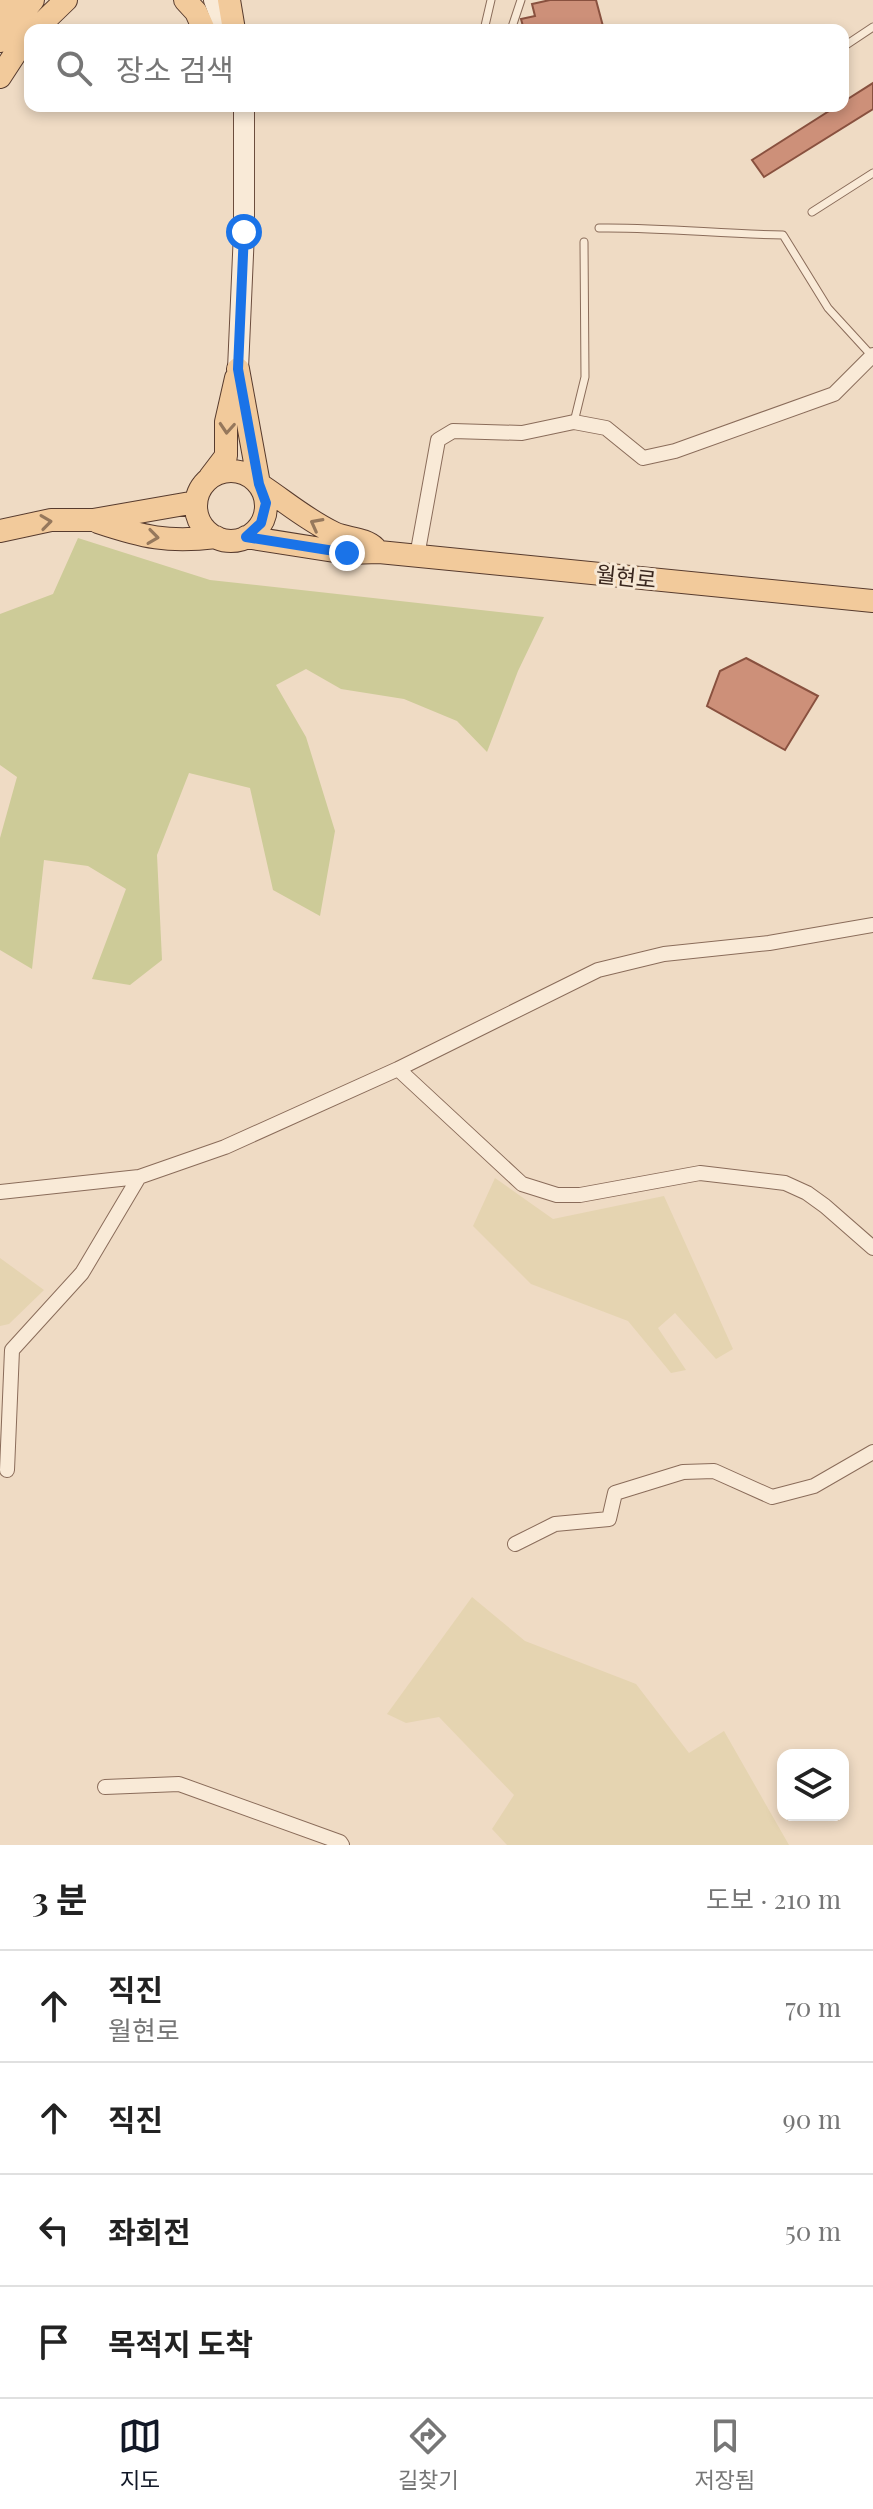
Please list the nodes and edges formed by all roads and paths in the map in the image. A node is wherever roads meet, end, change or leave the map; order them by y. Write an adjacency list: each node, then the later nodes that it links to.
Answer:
1 (12, 0): 10 (main road)
2 (33, 0): 11 (main road)
3 (53, 0): 12 (main road)
4 (66, 0): 13 (main road)
5 (185, 0): 14 (main road)
6 (214, 0): 15 (street)
7 (229, 0): 16 (main road)
8 (491, 0): 17 (lane)
9 (521, 0): 18 (lane)
10 (0, 14)
11 (28, 24)
12 (34, 24)
13 (38, 24)
14 (201, 24)
15 (223, 24)
16 (233, 24)
17 (485, 24)
18 (513, 24)
19 (873, 27): 21 (lane)
20 (24, 37): 22 (main road)
21 (849, 43)
22 (0, 77)
23 (244, 114): 29 (street)
24 (873, 173): 25 (lane)
25 (812, 212)
26 (599, 228): 28 (lane)
27 (584, 242): 30 (lane)
28 (872, 355): 30 (street)
29 (238, 369): 31 (main road); 32 (main road, one-way to 32)
30 (574, 422): 38 (street)
31 (259, 484): 32 (main road); 36 (main road); 37 (main road, one-way to 31)
32 (201, 492): 33 (main road); 35 (main road)
33 (93, 520): 34 (main road, one-way to 33); 35 (main road, one-way to 35)
34 (0, 531)
35 (216, 537): 36 (main road)
36 (246, 537): 37 (main road)
37 (379, 552): 38 (main road, 월현로)
38 (417, 556): 39 (main road, 월현로)
39 (873, 601)
40 (873, 925): 41 (street)
41 (398, 1069): 42 (street); 44 (street)
42 (139, 1177): 43 (street); 46 (street)
43 (0, 1192)
44 (873, 1248)
45 (873, 1452): 47 (street)
46 (7, 1470)
47 (515, 1544)
48 (105, 1787): 49 (street)
49 (342, 1845)

